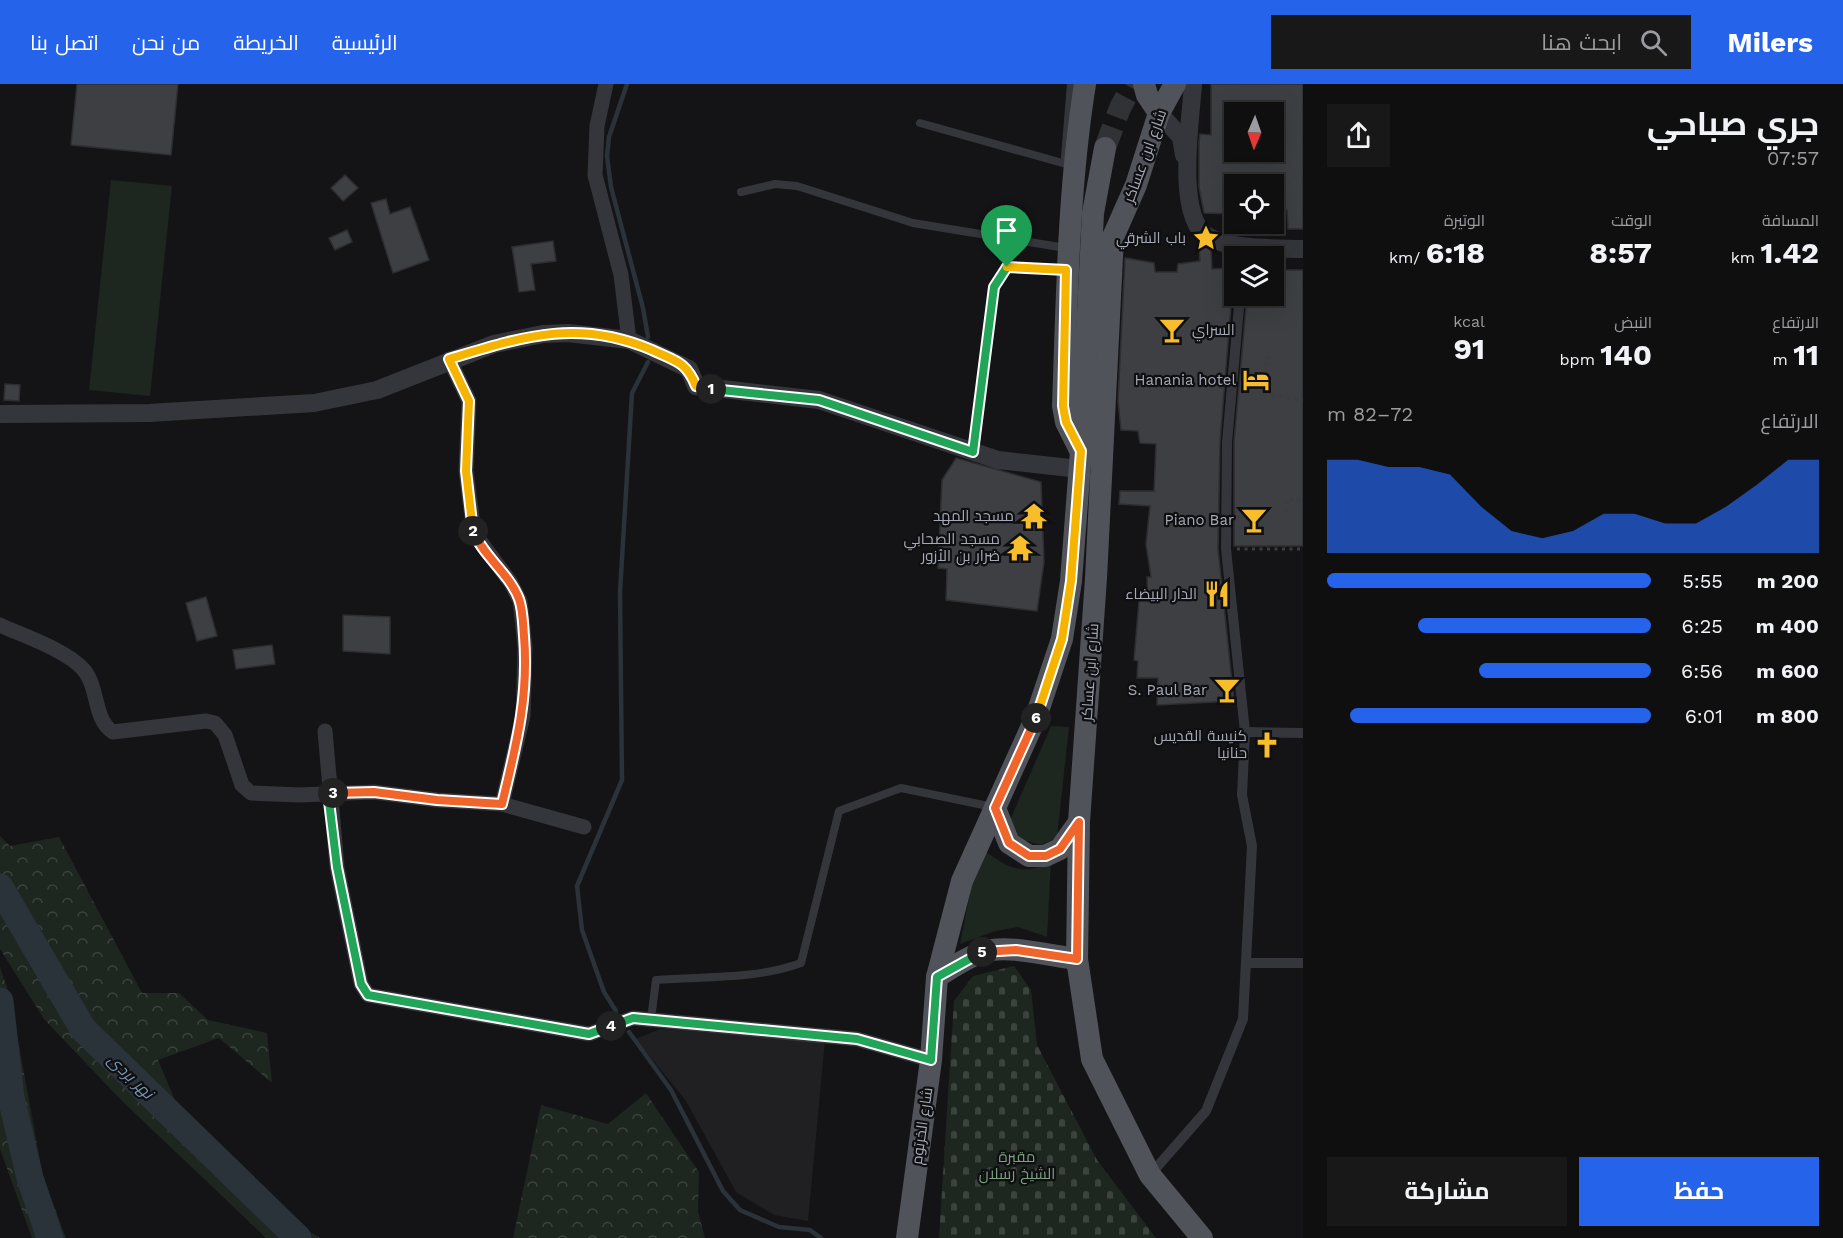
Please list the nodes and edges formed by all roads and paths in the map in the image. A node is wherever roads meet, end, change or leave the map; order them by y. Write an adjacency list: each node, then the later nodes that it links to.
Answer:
1 (606, 84): 18 (street)
2 (1098, 84): 5 (main road)
3 (1175, 84): 6 (main road, شارع ابن عساكر)
4 (1193, 84): 10 (street)
5 (1079, 89): 9 (lane); 11 (main road)
6 (1146, 94): 10 (street); 36 (main road, شارع ابن عساكر)
7 (920, 123): 9 (lane)
8 (1105, 148): 24 (main road, شارع ابن عساكر)
9 (1066, 164): 11 (lane)
10 (1187, 165): 13 (street)
11 (1071, 187): 16 (main road)
12 (741, 192): 16 (lane)
13 (1230, 246)
14 (1303, 249): 15 (street)
15 (1284, 250)
16 (1067, 259): 23 (lane); 24 (main road)
17 (1239, 306): 27 (street)
18 (629, 340): 20 (street); 23 (street)
19 (1267, 356): 21 (path)
20 (449, 359): 22 (street); 34 (street)
21 (1303, 400)
22 (0, 414)
23 (973, 452): 24 (street)
24 (1080, 460): 35 (main road, شارع ابن عساكر)
25 (1303, 500): 26 (path)
26 (1286, 512)
27 (1226, 549): 28 (path); 31 (street)
28 (1303, 549)
29 (0, 625): 33 (street)
30 (325, 731): 33 (street)
31 (1245, 732): 32 (street); 39 (street)
32 (1303, 734)
33 (328, 793): 34 (street); 42 (street)
34 (502, 804): 37 (street)
35 (995, 808): 36 (main road); 41 (main road, شارع ابن عساكر); 42 (lane)
36 (1079, 822): 38 (main road, شارع ابن عساكر)
37 (584, 827)
38 (1077, 959): 41 (main road); 44 (main road, شارع ابن عساكر)
39 (1246, 963): 40 (street); 44 (street)
40 (1303, 963)
41 (937, 977): 43 (main road, شارع الخرتوم)
42 (651, 1019): 43 (street)
43 (931, 1060): 45 (main road, شارع الخرتوم)
44 (1150, 1175): 46 (main road, شارع ابن عساكر)
45 (907, 1238)
46 (1202, 1238)

